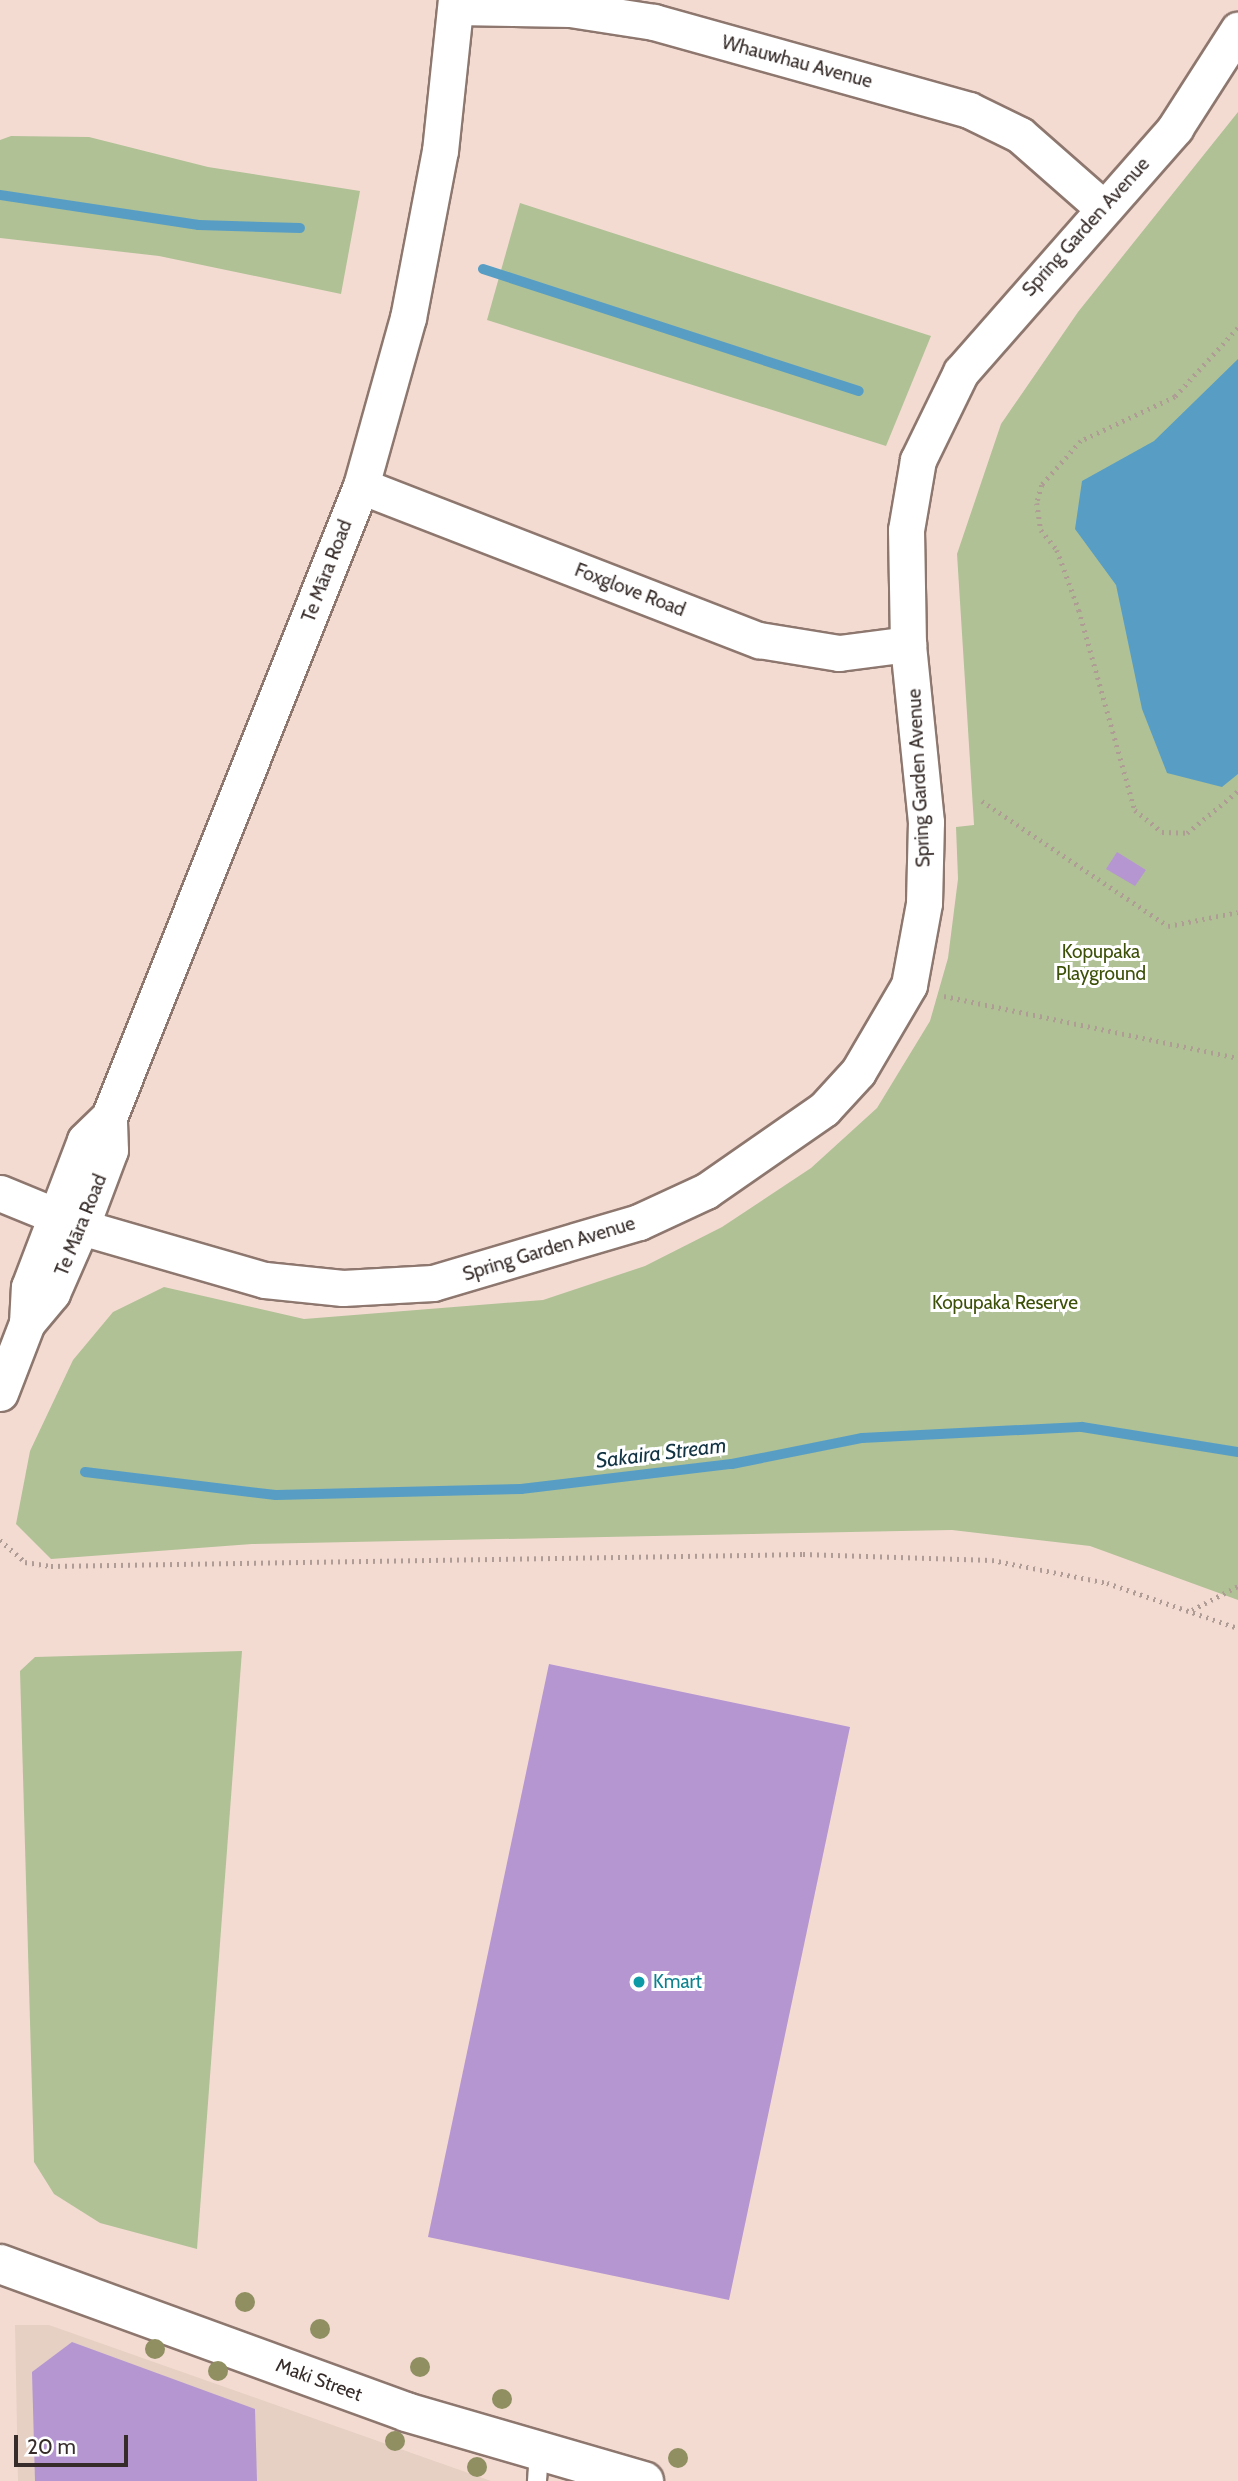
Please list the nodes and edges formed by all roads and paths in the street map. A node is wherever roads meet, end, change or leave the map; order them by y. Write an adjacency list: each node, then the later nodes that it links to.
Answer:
1 (456, 3): 3 (street, Whauwhau Avenue); 5 (street, Te Māra Road)
2 (1238, 30): 3 (street, Spring Garden Avenue)
3 (1103, 208): 6 (street, Spring Garden Avenue)
4 (1238, 328): 7 (path)
5 (360, 486): 6 (street, Foxglove Road); 13 (street, Te Māra Road)
6 (908, 644): 13 (street, Spring Garden Avenue)
7 (1238, 791)
8 (982, 801): 9 (path)
9 (1238, 912)
10 (929, 992): 11 (path)
11 (1238, 1058)
12 (0, 1193): 13 (street, Spring Garden Avenue)
13 (68, 1222): 14 (street, Te Māra Road)
14 (0, 1393)
15 (0, 1540): 17 (path)
16 (1238, 1586): 17 (path)
17 (1192, 1610): 18 (path)
18 (1238, 1628)
19 (0, 2264): 20 (street, Maki Street)
20 (538, 2465): 21 (street, Maki Street)
21 (644, 2481)

